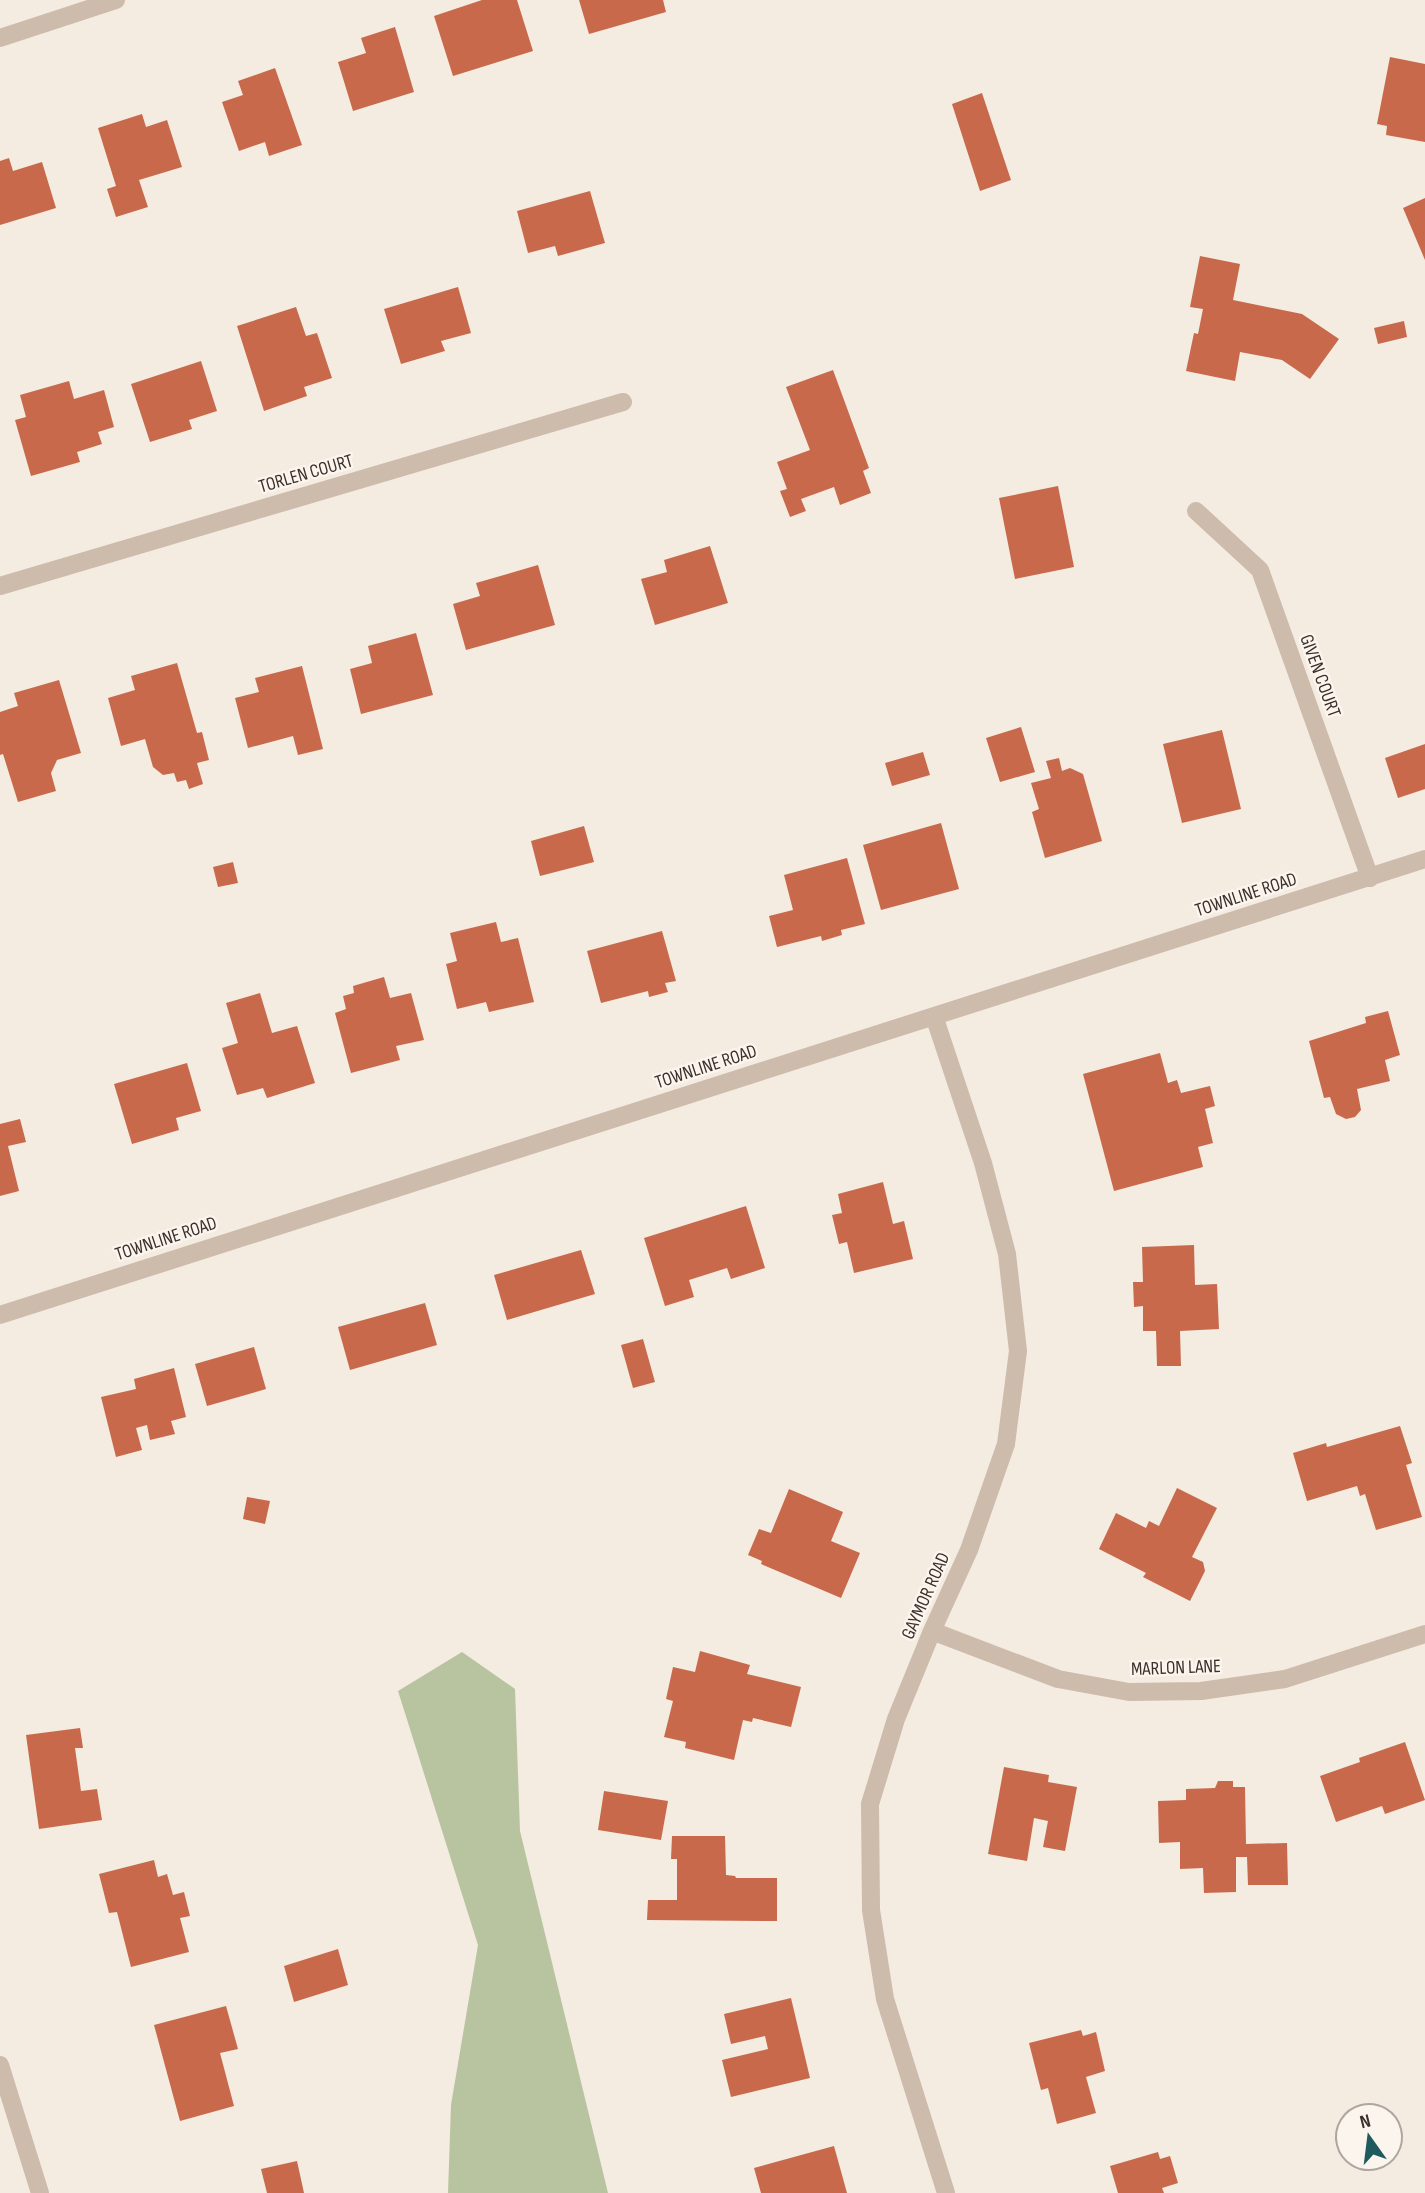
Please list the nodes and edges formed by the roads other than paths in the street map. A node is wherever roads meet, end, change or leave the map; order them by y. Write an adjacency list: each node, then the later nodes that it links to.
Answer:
1 (116, 0): 2 (street)
2 (0, 38)
3 (623, 402): 5 (street, TORLEN COURT)
4 (1196, 511): 7 (street, GIVEN COURT)
5 (0, 586)
6 (1425, 859): 7 (street, TOWNLINE ROAD)
7 (1370, 878): 8 (street, TOWNLINE ROAD)
8 (934, 1016): 9 (street, TOWNLINE ROAD); 10 (street, GAYMOR ROAD)
9 (0, 1315)
10 (932, 1632): 11 (street, MARLON LANE); 14 (street, GAYMOR ROAD)
11 (1425, 1634)
12 (0, 2065): 13 (street)
13 (40, 2193)
14 (946, 2193)

